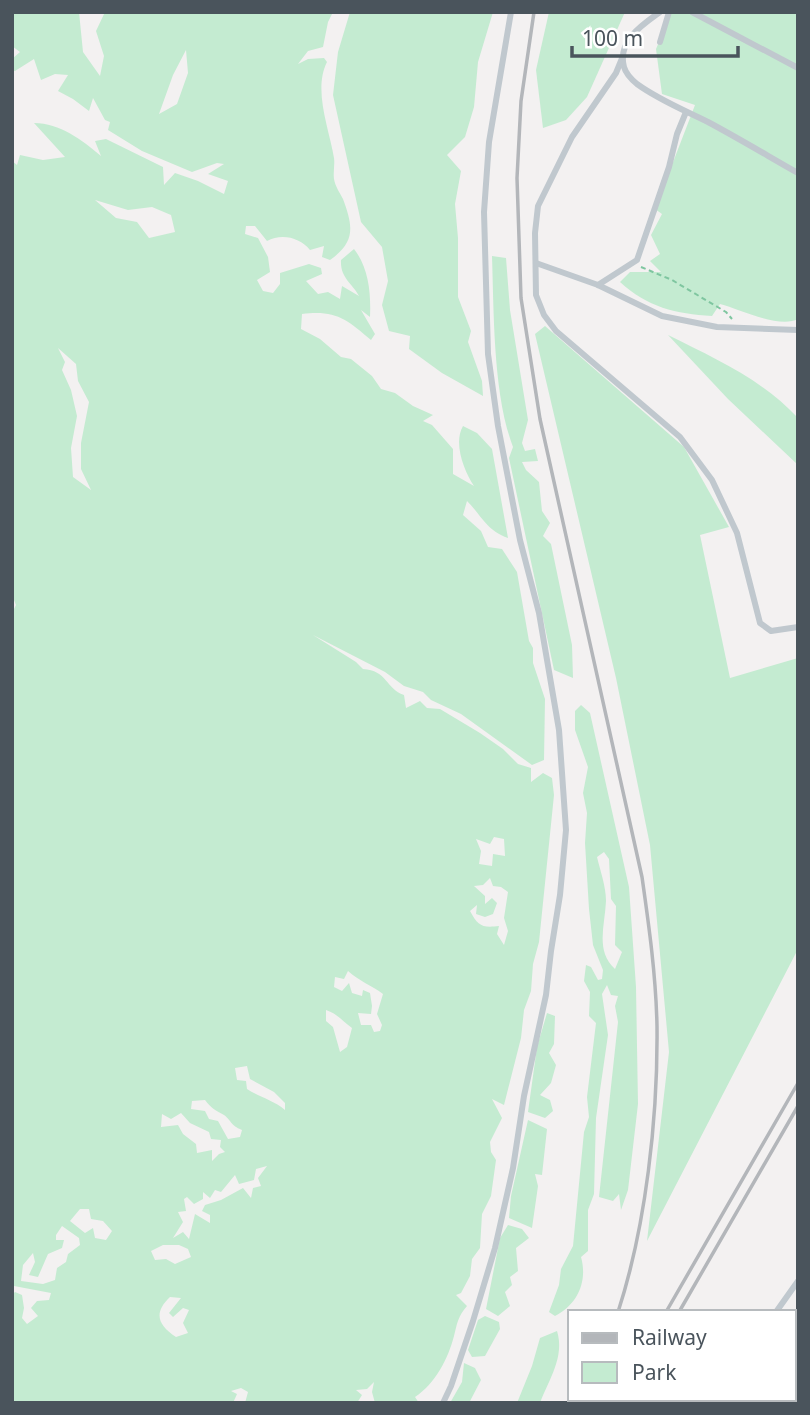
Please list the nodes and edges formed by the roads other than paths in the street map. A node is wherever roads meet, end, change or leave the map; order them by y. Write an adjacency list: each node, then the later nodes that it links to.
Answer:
1 (510, 12): 16 (lane)
2 (660, 12): 6 (lane)
3 (669, 12): 5 (lane)
4 (692, 12): 7 (lane)
5 (660, 42)
6 (623, 55): 8 (lane); 10 (lane)
7 (798, 68)
8 (685, 113): 9 (lane); 11 (lane)
9 (798, 173)
10 (536, 263): 11 (lane); 13 (lane)
11 (598, 285): 12 (lane)
12 (798, 330)
13 (798, 628)
14 (798, 1282): 15 (lane)
15 (777, 1310)
16 (443, 1403)

